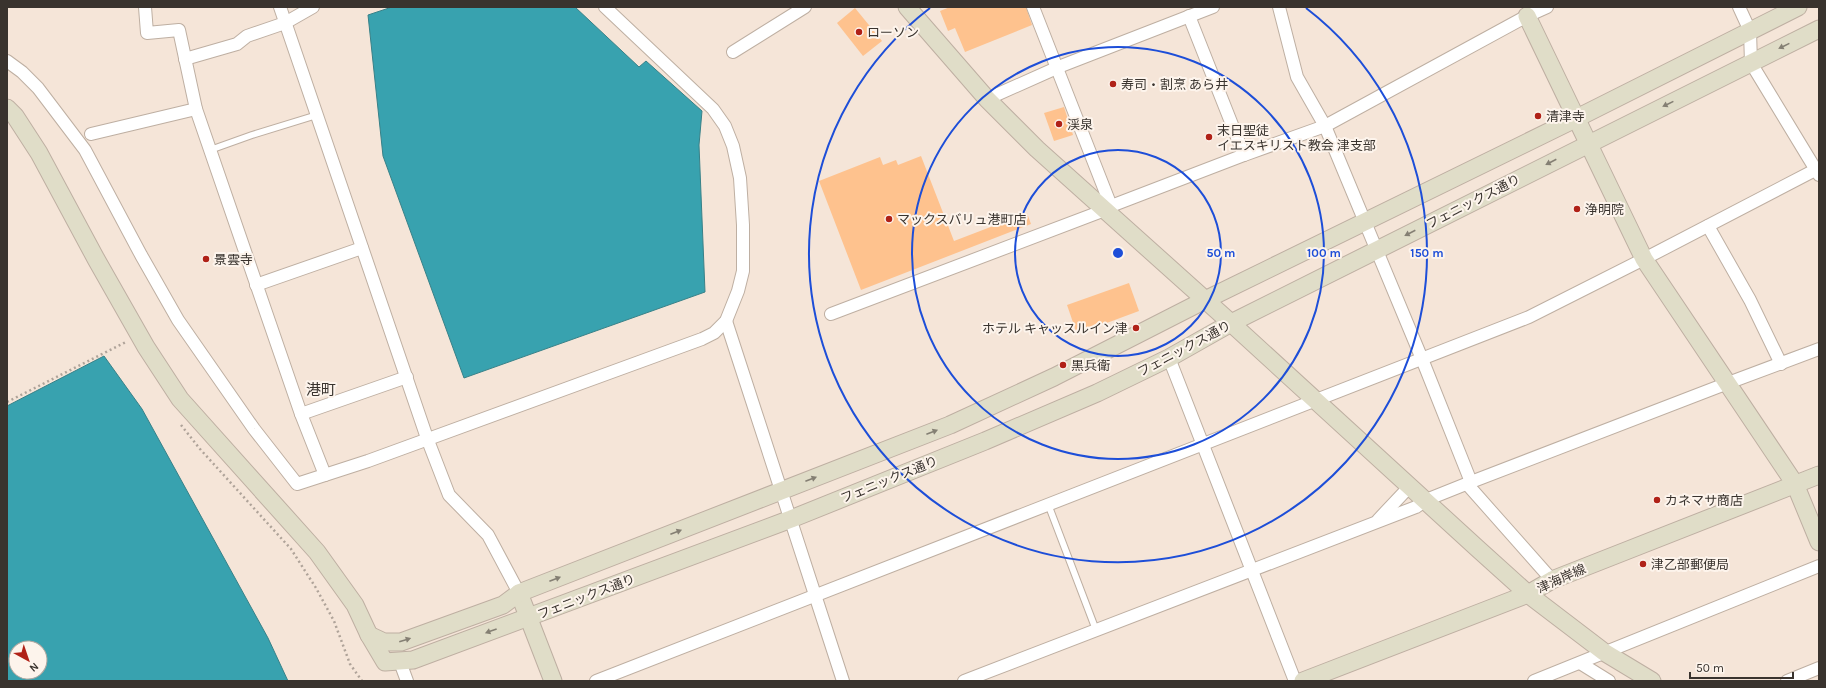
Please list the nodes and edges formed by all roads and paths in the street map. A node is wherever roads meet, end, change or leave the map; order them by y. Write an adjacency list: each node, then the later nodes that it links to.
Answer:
1 (145, 7): 19 (street)
2 (280, 7): 15 (street)
3 (313, 7): 15 (street)
4 (605, 7): 43 (street)
5 (805, 7): 18 (street)
6 (907, 7): 23 (street)
7 (1033, 7): 22 (street)
8 (1212, 7): 13 (street)
9 (1279, 7): 28 (street)
10 (1547, 7): 14 (street)
11 (1739, 7): 17 (street)
12 (1798, 7): 17 (street, フェニックス通り)
13 (1190, 16): 22 (street); 32 (street)
14 (1527, 16): 27 (street); 28 (street)
15 (285, 23): 19 (street); 26 (street)
16 (1819, 29): 21 (street, フェニックス通り, one-way to 21)
17 (1750, 31): 21 (street); 27 (street, フェニックス通り)
18 (733, 52)
19 (185, 59): 25 (street)
20 (7, 61): 58 (street)
21 (1751, 62): 30 (street, フェニックス通り, one-way to 30); 33 (street)
22 (1058, 68): 23 (street); 34 (street)
23 (987, 99): 34 (street)
24 (7, 108): 77 (street)
25 (196, 109): 29 (street); 31 (street)
26 (317, 115): 31 (lane); 37 (street)
27 (1577, 118): 30 (street); 35 (street, フェニックス通り)
28 (1325, 126): 32 (street); 35 (street)
29 (91, 134)
30 (1589, 143): 38 (street, フェニックス通り, one-way to 38); 39 (street)
31 (210, 150): 40 (street)
32 (1244, 155): 34 (street)
33 (1818, 171): 36 (street)
34 (1108, 208): 41 (street); 42 (street)
35 (1364, 222): 38 (street); 41 (street, フェニックス通り)
36 (1708, 226): 39 (street); 49 (street)
37 (362, 248): 40 (street); 50 (street)
38 (1377, 250): 44 (street, フェニックス通り); 48 (street)
39 (1644, 259): 48 (street); 51 (street)
40 (256, 285): 54 (street)
41 (1205, 300): 44 (street); 63 (street, フェニックス通り, one-way to 41)
42 (831, 314)
43 (726, 321): 56 (street); 63 (street)
44 (1231, 323): 47 (street, フェニックス通り); 52 (street)
45 (131, 347): 53 (path)
46 (1819, 349): 49 (street)
47 (1169, 358): 57 (street); 66 (street, フェニックス通り)
48 (1422, 359): 52 (street); 60 (street)
49 (1781, 364): 51 (street)
50 (407, 377): 54 (street); 56 (street)
51 (1728, 383): 60 (street); 61 (street)
52 (1316, 401): 57 (street); 62 (street)
53 (7, 402)
54 (301, 414): 58 (street)
55 (176, 419): 82 (path)
56 (427, 438): 58 (street); 72 (street)
57 (1203, 444): 65 (street); 70 (street)
58 (325, 475)
59 (1819, 475): 61 (street, 津海岸線)
60 (1469, 483): 64 (street); 71 (street)
61 (1796, 484): 68 (street); 71 (street, 津海岸線)
62 (1410, 486): 64 (street); 67 (street)
63 (782, 491): 66 (street); 72 (street, フェニックス通り, one-way to 63)
64 (1426, 500): 67 (street); 73 (street)
65 (1048, 504): 74 (street); 76 (lane)
66 (790, 519): 74 (street); 75 (street, フェニックス通り)
67 (1376, 522): 70 (street)
68 (1819, 542)
69 (1819, 566): 78 (street)
70 (1251, 569): 76 (street); 88 (street)
71 (1552, 580): 73 (street, 津海岸線)
72 (519, 593): 75 (street); 77 (street, フェニックス通り, one-way to 72)
73 (1528, 594): 78 (street); 89 (street, 津海岸線)
74 (815, 595): 85 (street); 86 (street)
75 (528, 617): 79 (street, フェニックス通り, one-way to 79); 84 (street)
76 (1096, 630): 87 (street)
77 (368, 635): 79 (street)
78 (1604, 652): 80 (street); 92 (street)
79 (400, 662): 83 (street)
80 (1580, 663): 90 (street); 91 (street)
81 (1819, 668): 93 (street)
82 (362, 681)
83 (408, 681)
84 (553, 681)
85 (596, 681)
86 (843, 681)
87 (964, 681)
88 (1295, 681)
89 (1304, 681)
90 (1534, 681)
91 (1609, 681)
92 (1652, 681)
93 (1787, 681)

